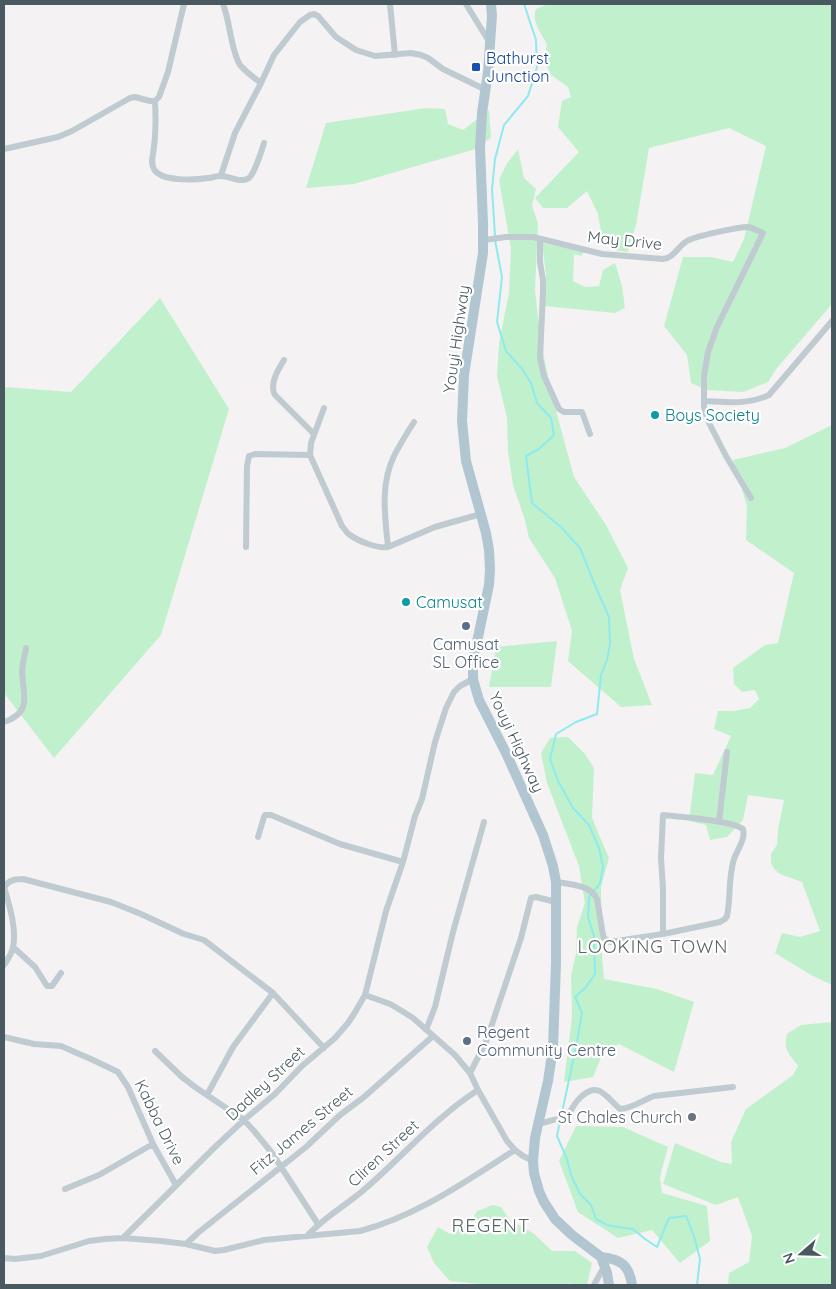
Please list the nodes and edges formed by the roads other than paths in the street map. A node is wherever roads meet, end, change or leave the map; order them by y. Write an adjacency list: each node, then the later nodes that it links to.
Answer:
1 (184, 4): 10 (street)
2 (223, 4): 8 (street)
3 (390, 4): 7 (street)
4 (466, 4): 6 (street)
5 (491, 4): 6 (main road, Youyi Highway)
6 (490, 44): 9 (main road, Youyi Highway)
7 (395, 55): 8 (street); 9 (street)
8 (261, 83): 13 (street)
9 (486, 90): 14 (main road, Youyi Highway)
10 (155, 101): 12 (street); 13 (street)
11 (264, 143): 13 (street)
12 (4, 149)
13 (221, 176)
14 (488, 239): 15 (street, May Drive); 25 (main road, Youyi Highway)
15 (540, 239): 18 (street, May Drive); 22 (street)
16 (832, 321): 18 (street)
17 (284, 360): 21 (street)
18 (705, 401): 24 (street)
19 (324, 408): 21 (street)
20 (414, 422): 27 (street)
21 (314, 434): 23 (street)
22 (590, 434)
23 (310, 455): 26 (street); 27 (street)
24 (751, 498)
25 (481, 514): 27 (street); 29 (main road, Youyi Highway)
26 (246, 547)
27 (388, 547)
28 (26, 648): 30 (street)
29 (472, 679): 35 (street, Dadley Street); 36 (main road, Youyi Highway)
30 (4, 722)
31 (727, 752): 33 (street)
32 (484, 822): 45 (street)
33 (719, 822): 39 (street); 39 (street)
34 (258, 837): 35 (street)
35 (403, 862): 44 (street, Dadley Street)
36 (556, 882): 38 (main road, Youyi Highway); 39 (street)
37 (4, 887): 40 (street); 43 (street)
38 (556, 902): 50 (street); 55 (main road, Youyi Highway)
39 (663, 934)
40 (14, 947): 41 (street); 42 (street)
41 (4, 965)
42 (61, 973)
43 (273, 993): 48 (street); 53 (street)
44 (366, 994): 45 (street); 48 (street, Dadley Street)
45 (426, 1030): 46 (street)
46 (433, 1036): 50 (street); 59 (street, Fitz James Street)
47 (4, 1037): 56 (street, Kabba Drive)
48 (324, 1048): 54 (street, Dadley Street)
49 (155, 1051): 53 (street)
50 (470, 1073): 52 (street)
51 (733, 1087): 55 (street)
52 (478, 1090): 57 (street); 62 (street, Cliren Street)
53 (208, 1096): 54 (street)
54 (244, 1120): 59 (street); 60 (street, Dadley Street)
55 (537, 1125): 58 (main road, Youyi Highway)
56 (152, 1144): 60 (street, Kabba Drive); 61 (street)
57 (515, 1150): 58 (street); 63 (street)
58 (533, 1161): 67 (main road, Youyi Highway)
59 (280, 1166): 62 (street); 65 (street, Fitz James Street)
60 (176, 1185): 64 (street, Dadley Street)
61 (65, 1189)
62 (318, 1224): 63 (street, Cliren Street)
63 (307, 1236): 65 (street)
64 (123, 1238): 65 (street); 66 (street)
65 (186, 1244)
66 (4, 1258)
67 (603, 1262): 68 (street); 69 (main road); 70 (main road)
68 (594, 1285)
69 (609, 1285)
70 (632, 1285)

